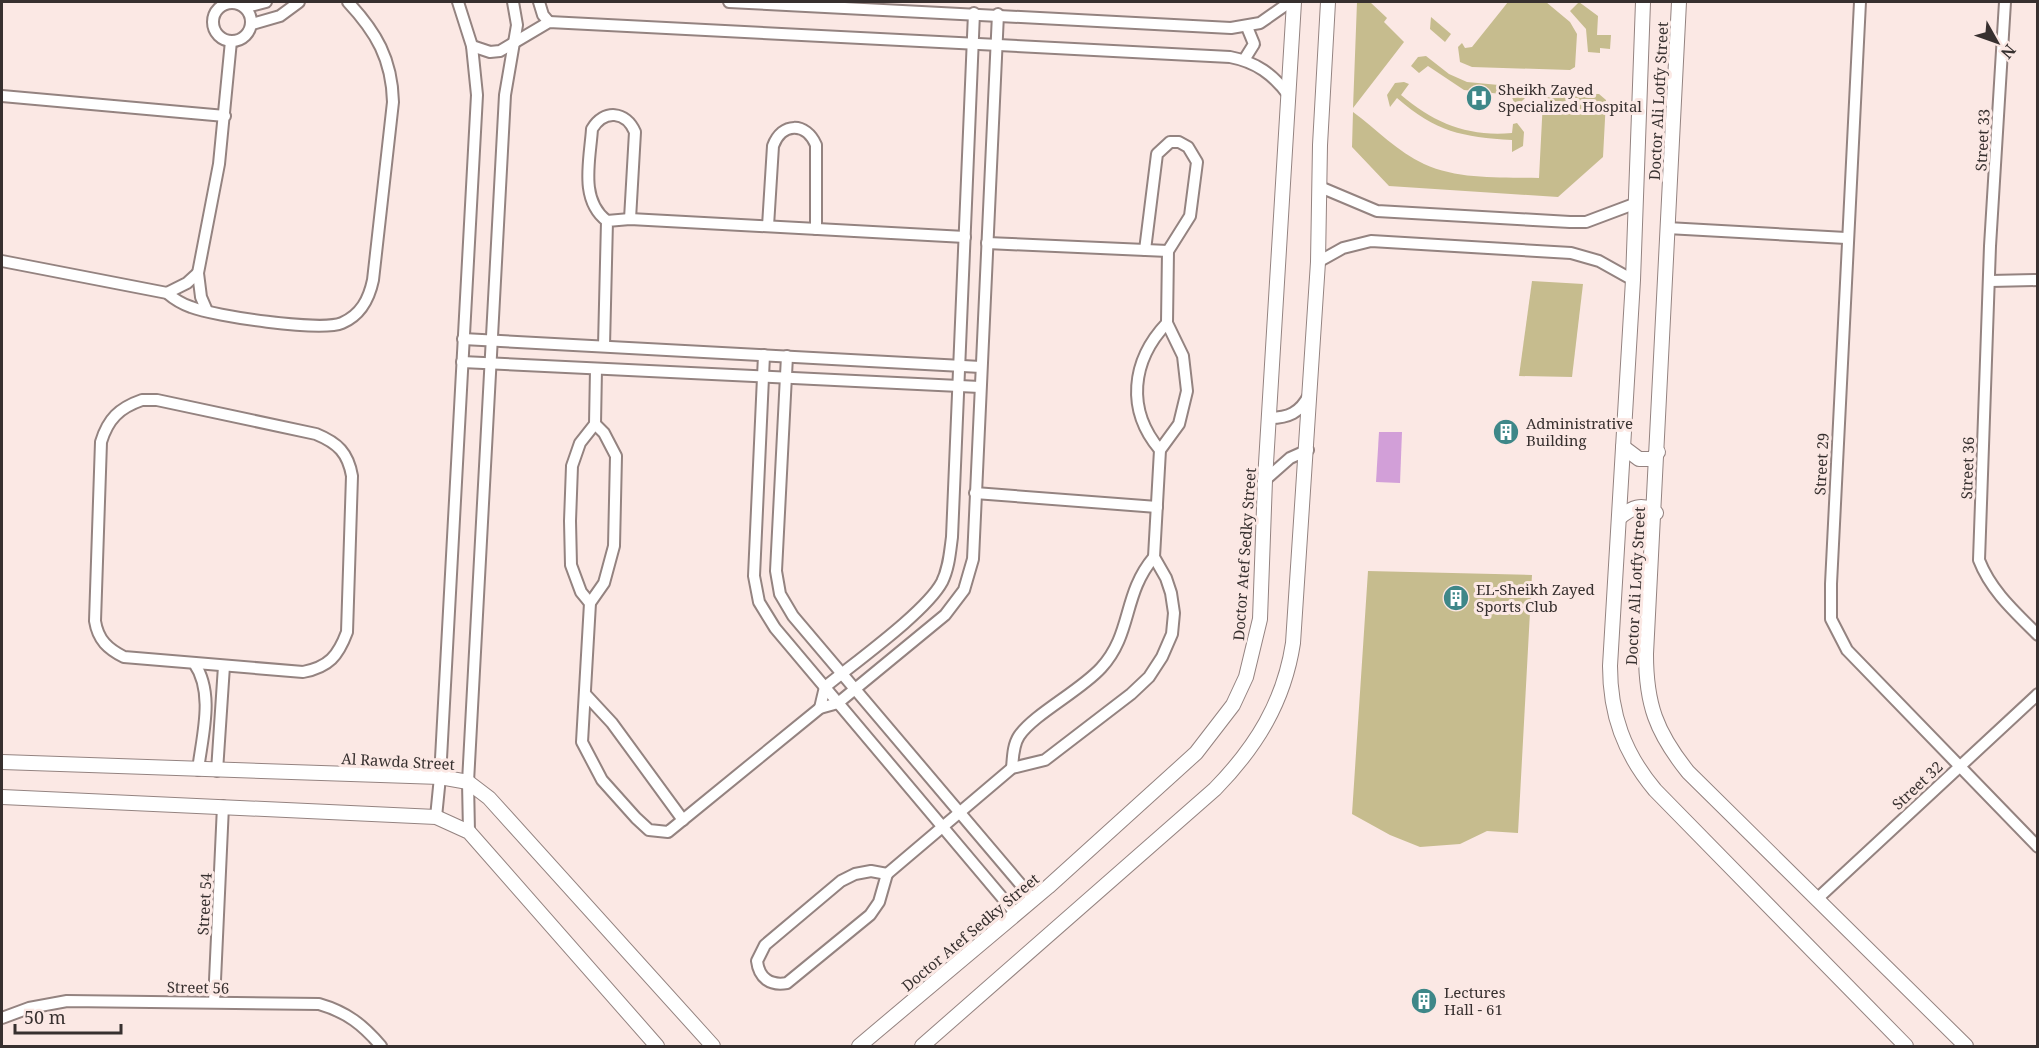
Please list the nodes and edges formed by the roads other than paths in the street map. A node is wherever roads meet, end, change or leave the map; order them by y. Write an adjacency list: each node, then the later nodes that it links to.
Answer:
1 (233, 2): 16 (street); 23 (street)
2 (266, 2): 16 (street)
3 (299, 2): 20 (street)
4 (348, 2): 50 (street)
5 (458, 2): 26 (street)
6 (513, 2): 22 (street)
7 (539, 2): 19 (street)
8 (729, 2): 9 (street)
9 (757, 2): 17 (street)
10 (1292, 2): 21 (street); 29 (street, Doctor Atef Sedky Street)
11 (1328, 2): 31 (street)
12 (1643, 2): 32 (street, Doctor Ali Lotfy Street)
13 (1679, 2): 36 (street, Doctor Ali Lotfy Street)
14 (1860, 2): 39 (street, Street 29)
15 (2005, 2): 48 (street, Street 33)
16 (246, 8): 20 (street)
17 (974, 13): 18 (street); 24 (street)
18 (998, 14): 21 (street); 25 (street)
19 (549, 22): 22 (street); 24 (street)
20 (252, 24): 23 (street)
21 (1247, 27): 27 (street)
22 (515, 40): 26 (street); 53 (street)
23 (231, 41): 30 (street)
24 (973, 44): 25 (street); 38 (street)
25 (997, 45): 27 (street); 40 (street)
26 (472, 46): 52 (street)
27 (1244, 60): 29 (street)
28 (2, 96): 30 (street)
29 (1289, 96): 67 (street, Doctor Atef Sedky Street)
30 (225, 116): 45 (street)
31 (1320, 187): 32 (street); 44 (street)
32 (1634, 204): 46 (street, Doctor Ali Lotfy Street)
33 (630, 219): 34 (street); 34 (street); 35 (street)
34 (607, 221): 54 (street)
35 (768, 226): 37 (street); 37 (street)
36 (1666, 228): 39 (street); 72 (street, Doctor Ali Lotfy Street)
37 (816, 229): 38 (street)
38 (965, 237): 59 (street)
39 (1846, 238): 91 (street, Street 29)
40 (987, 243): 41 (street); 60 (street)
41 (1145, 250): 42 (street); 42 (street)
42 (1168, 251): 51 (street)
43 (2, 261): 49 (street)
44 (1318, 262): 46 (street); 66 (street)
45 (198, 273): 49 (street); 50 (street)
46 (1633, 280): 69 (street, Doctor Ali Lotfy Street)
47 (2037, 280): 48 (street)
48 (1990, 281): 80 (street, Street 36)
49 (167, 293): 50 (street)
50 (207, 312)
51 (1167, 323): 70 (street); 70 (street)
52 (464, 339): 53 (street); 57 (street)
53 (492, 340): 54 (street); 58 (street)
54 (604, 346): 55 (street)
55 (764, 355): 56 (street); 62 (street)
56 (787, 356): 59 (street); 63 (street)
57 (462, 362): 58 (street); 95 (street)
58 (490, 363): 61 (street); 96 (street)
59 (959, 366): 60 (street); 64 (street)
60 (981, 367): 65 (street)
61 (596, 369): 62 (street); 68 (street)
62 (763, 377): 63 (street); 84 (street)
63 (786, 378): 64 (street); 83 (street)
64 (958, 386): 65 (street); 83 (street)
65 (980, 387): 74 (street)
66 (1311, 393): 67 (street); 71 (street)
67 (1269, 418): 73 (street, Doctor Atef Sedky Street)
68 (595, 424): 79 (street); 79 (street)
69 (1623, 447): 72 (street); 77 (street, Doctor Ali Lotfy Street)
70 (1160, 450): 75 (street)
71 (1308, 450): 73 (street); 115 (street)
72 (1658, 452): 76 (street, Doctor Ali Lotfy Street)
73 (1265, 480): 107 (street, Doctor Atef Sedky Street)
74 (975, 493): 75 (street); 85 (street)
75 (1157, 507): 78 (street)
76 (1656, 513): 77 (street); 106 (street, Doctor Ali Lotfy Street)
77 (1619, 518): 116 (street, Doctor Ali Lotfy Street)
78 (1154, 557): 92 (street); 92 (street)
79 (590, 603): 87 (street)
80 (2037, 635)
81 (195, 663): 82 (street); 82 (street); 93 (street)
82 (224, 666): 94 (street)
83 (842, 673): 84 (street); 85 (street)
84 (825, 687): 88 (street); 89 (street)
85 (855, 689): 88 (street); 99 (street)
86 (2037, 693): 91 (street, Street 32)
87 (586, 695): 101 (street); 101 (street)
88 (838, 703): 89 (street); 102 (street)
89 (820, 708): 101 (street)
90 (2, 762): 93 (street, Al Rawda Street)
91 (1958, 767): 104 (street, Street 29); 106 (street, Street 32)
92 (1012, 768): 99 (street)
93 (198, 770): 94 (street, Al Rawda Street)
94 (217, 771): 95 (street, Al Rawda Street)
95 (440, 777): 96 (street, Al Rawda Street); 100 (street)
96 (468, 782): 103 (street); 113 (street, Al Rawda Street)
97 (2, 797): 98 (street)
98 (223, 806): 100 (street); 109 (street, Street 54)
99 (959, 812): 102 (street); 107 (street)
100 (436, 817): 103 (street)
101 (683, 820)
102 (942, 826): 105 (street); 108 (street)
103 (469, 832): 112 (street)
104 (2037, 847)
105 (886, 874): 105 (street)
106 (1817, 899): 117 (street, Doctor Ali Lotfy Street)
107 (1034, 900): 108 (street, Doctor Atef Sedky Street)
108 (1016, 914): 114 (street, Doctor Atef Sedky Street)
109 (214, 1002): 110 (street, Street 56); 111 (street, Street 56)
110 (2, 1018)
111 (381, 1047)
112 (657, 1047)
113 (713, 1047)
114 (859, 1047)
115 (922, 1047)
116 (1906, 1047)
117 (1966, 1047)

